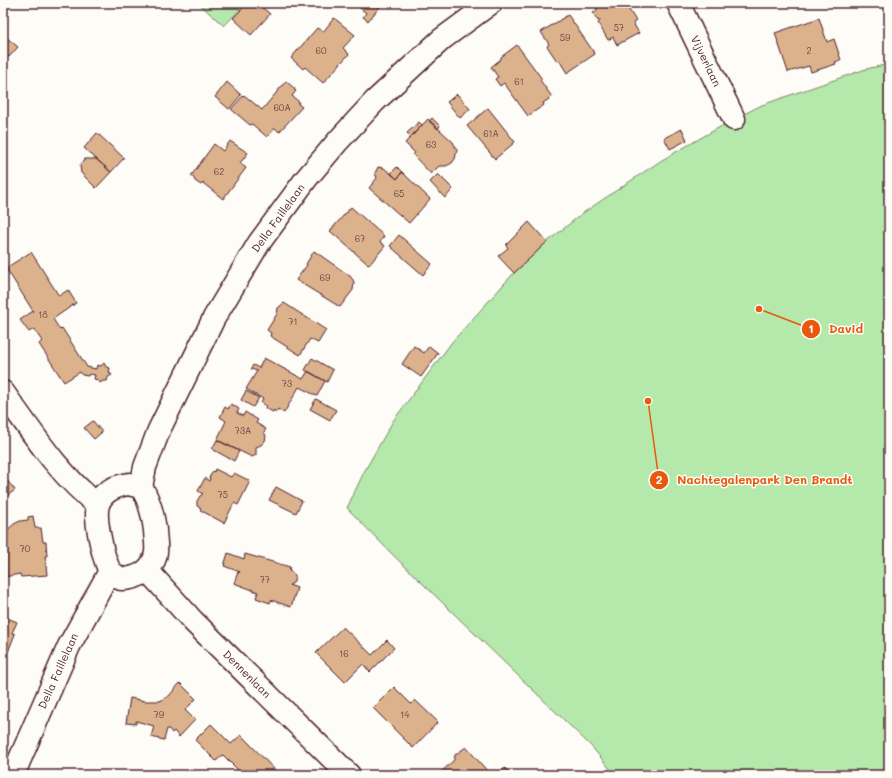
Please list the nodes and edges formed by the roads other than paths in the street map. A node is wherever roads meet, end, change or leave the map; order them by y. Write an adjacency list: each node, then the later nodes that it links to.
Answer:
1 (491, 3): 5 (street, Della Faillelaan)
2 (678, 3): 3 (street, Vijverlaan)
3 (734, 119)
4 (3, 392): 6 (street)
5 (141, 486): 6 (street); 8 (street)
6 (98, 505): 7 (street)
7 (110, 570): 8 (street); 9 (street, Della Faillelaan)
8 (148, 571): 10 (street, Dennenlaan)
9 (13, 775)
10 (349, 775)

